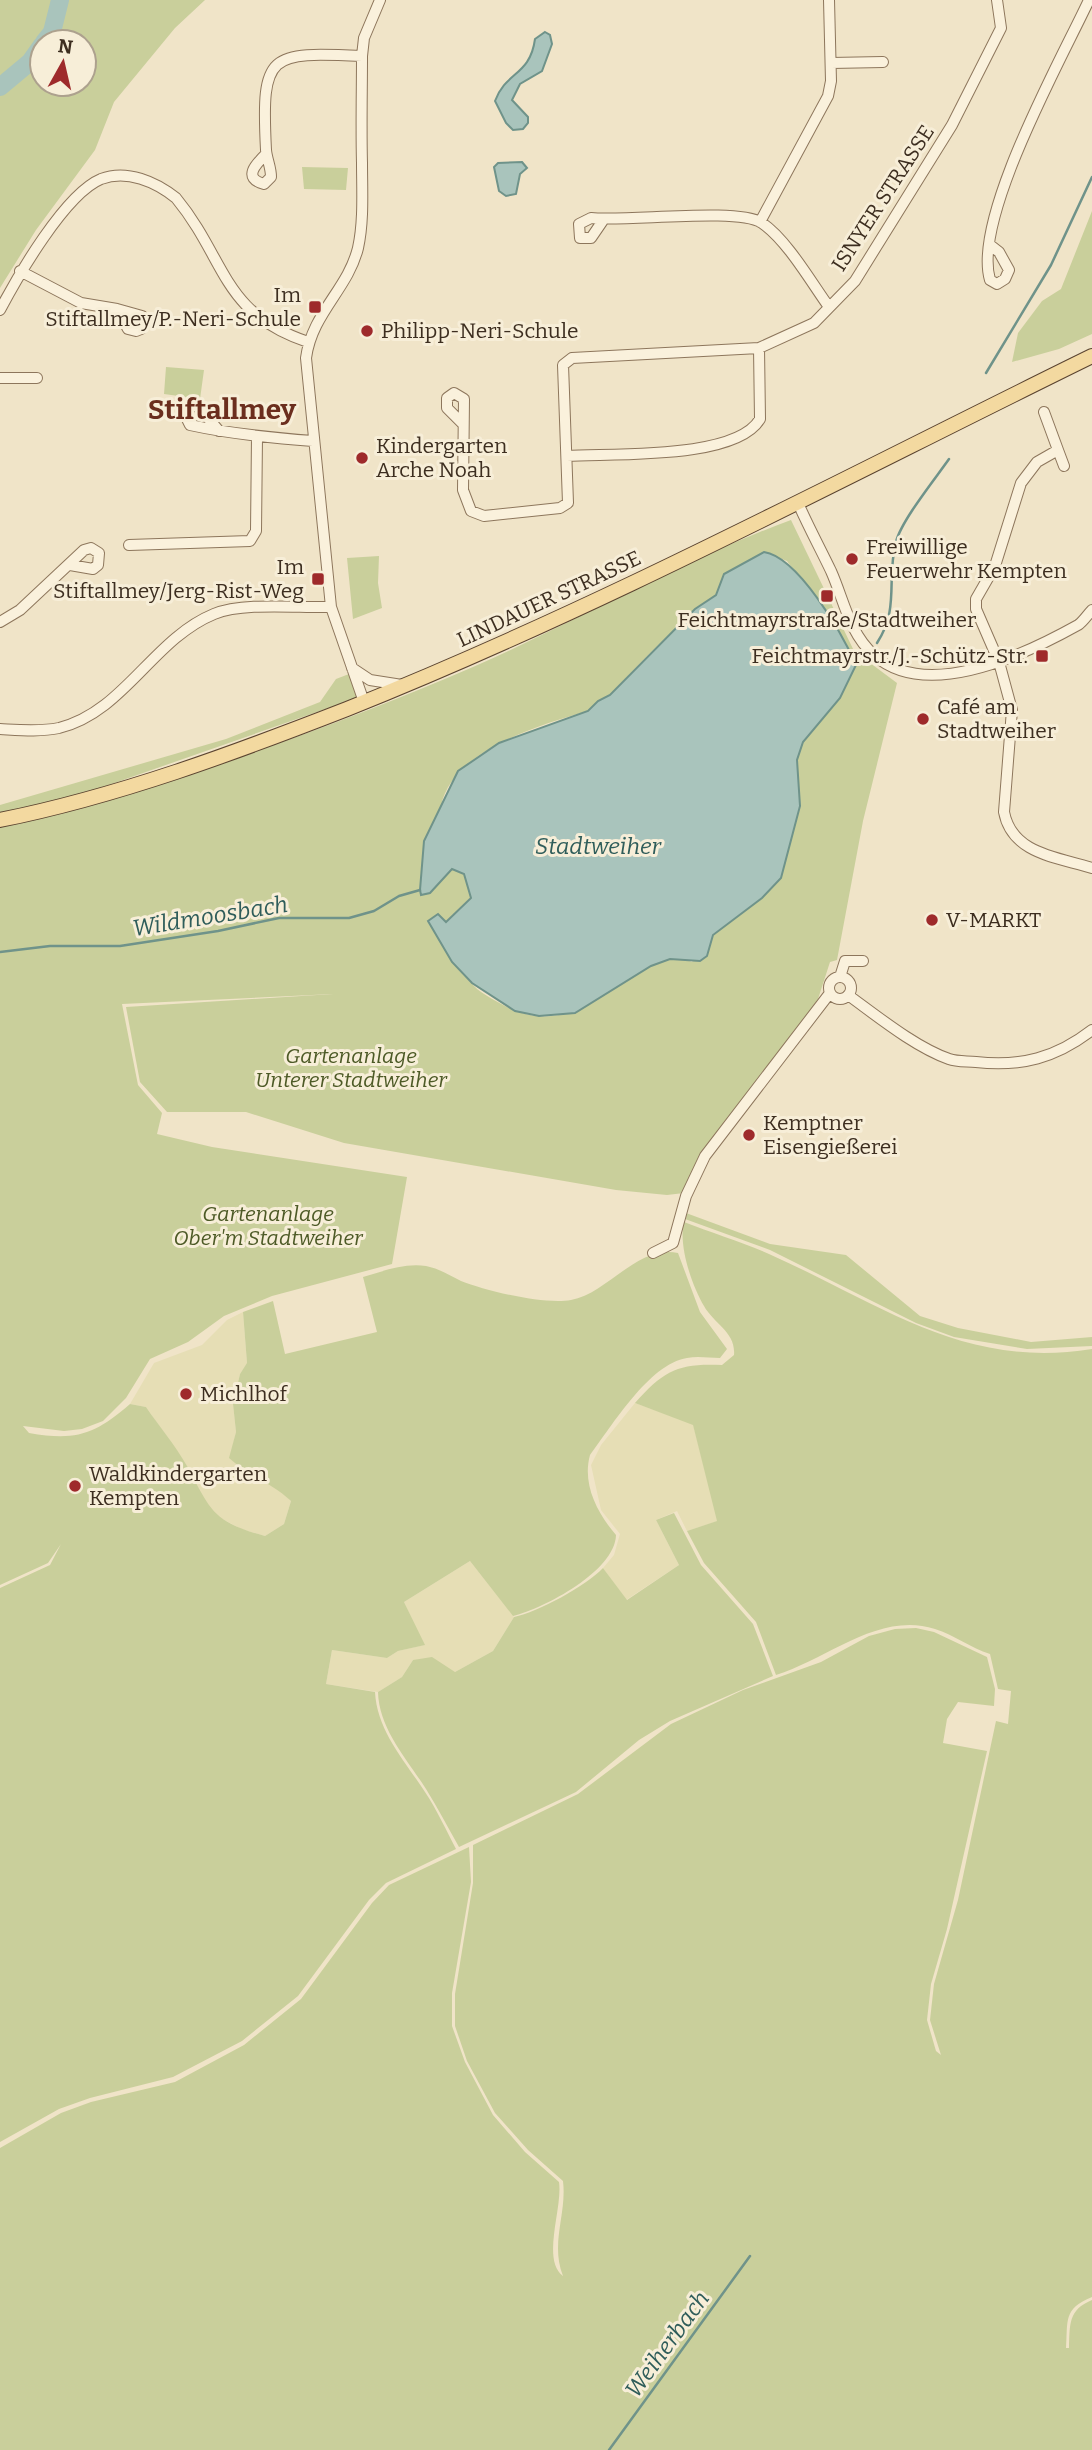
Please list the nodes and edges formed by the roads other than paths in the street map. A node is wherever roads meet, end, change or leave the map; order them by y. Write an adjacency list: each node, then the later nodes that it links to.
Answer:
1 (380, 0): 5 (street)
2 (829, 0): 7 (street)
3 (998, 0): 13 (street, ISNYER STRASSE)
4 (1089, 0): 11 (street)
5 (362, 56): 8 (street); 16 (street)
6 (883, 62): 7 (street)
7 (831, 63): 10 (street)
8 (266, 154)
9 (604, 219): 10 (street)
10 (760, 222): 13 (street)
11 (990, 245)
12 (20, 271): 14 (street); 15 (street); 16 (street)
13 (829, 307): 17 (street, ISNYER STRASSE)
14 (117, 309)
15 (0, 310)
16 (308, 342): 25 (street)
17 (759, 348): 27 (street); 27 (street, ISNYER STRASSE)
18 (1092, 356): 29 (main road, LINDAUER STRASSE)
19 (0, 378): 20 (street)
20 (37, 378)
21 (1044, 412): 26 (street)
22 (462, 423): 27 (street)
23 (219, 431): 24 (street)
24 (257, 437): 25 (street); 30 (street)
25 (313, 441): 32 (street)
26 (1058, 450): 28 (street); 37 (street)
27 (566, 456)
28 (1065, 466)
29 (798, 503): 37 (street); 39 (main road, LINDAUER STRASSE)
30 (129, 545)
31 (70, 565): 34 (street)
32 (331, 607): 38 (street); 41 (street)
33 (1092, 610): 35 (street)
34 (0, 622)
35 (1080, 624): 36 (street); 37 (street)
36 (1092, 628)
37 (999, 662): 43 (street)
38 (350, 666): 39 (street); 40 (street)
39 (406, 686): 40 (main road, LINDAUER STRASSE)
40 (364, 702): 42 (main road, LINDAUER STRASSE)
41 (0, 729)
42 (0, 820)
43 (1092, 868)
44 (863, 961): 45 (street)
45 (840, 976): 46 (street); 47 (street)
46 (830, 993): 47 (street); 49 (street)
47 (848, 995): 48 (street)
48 (1092, 1030)
49 (653, 1253)

